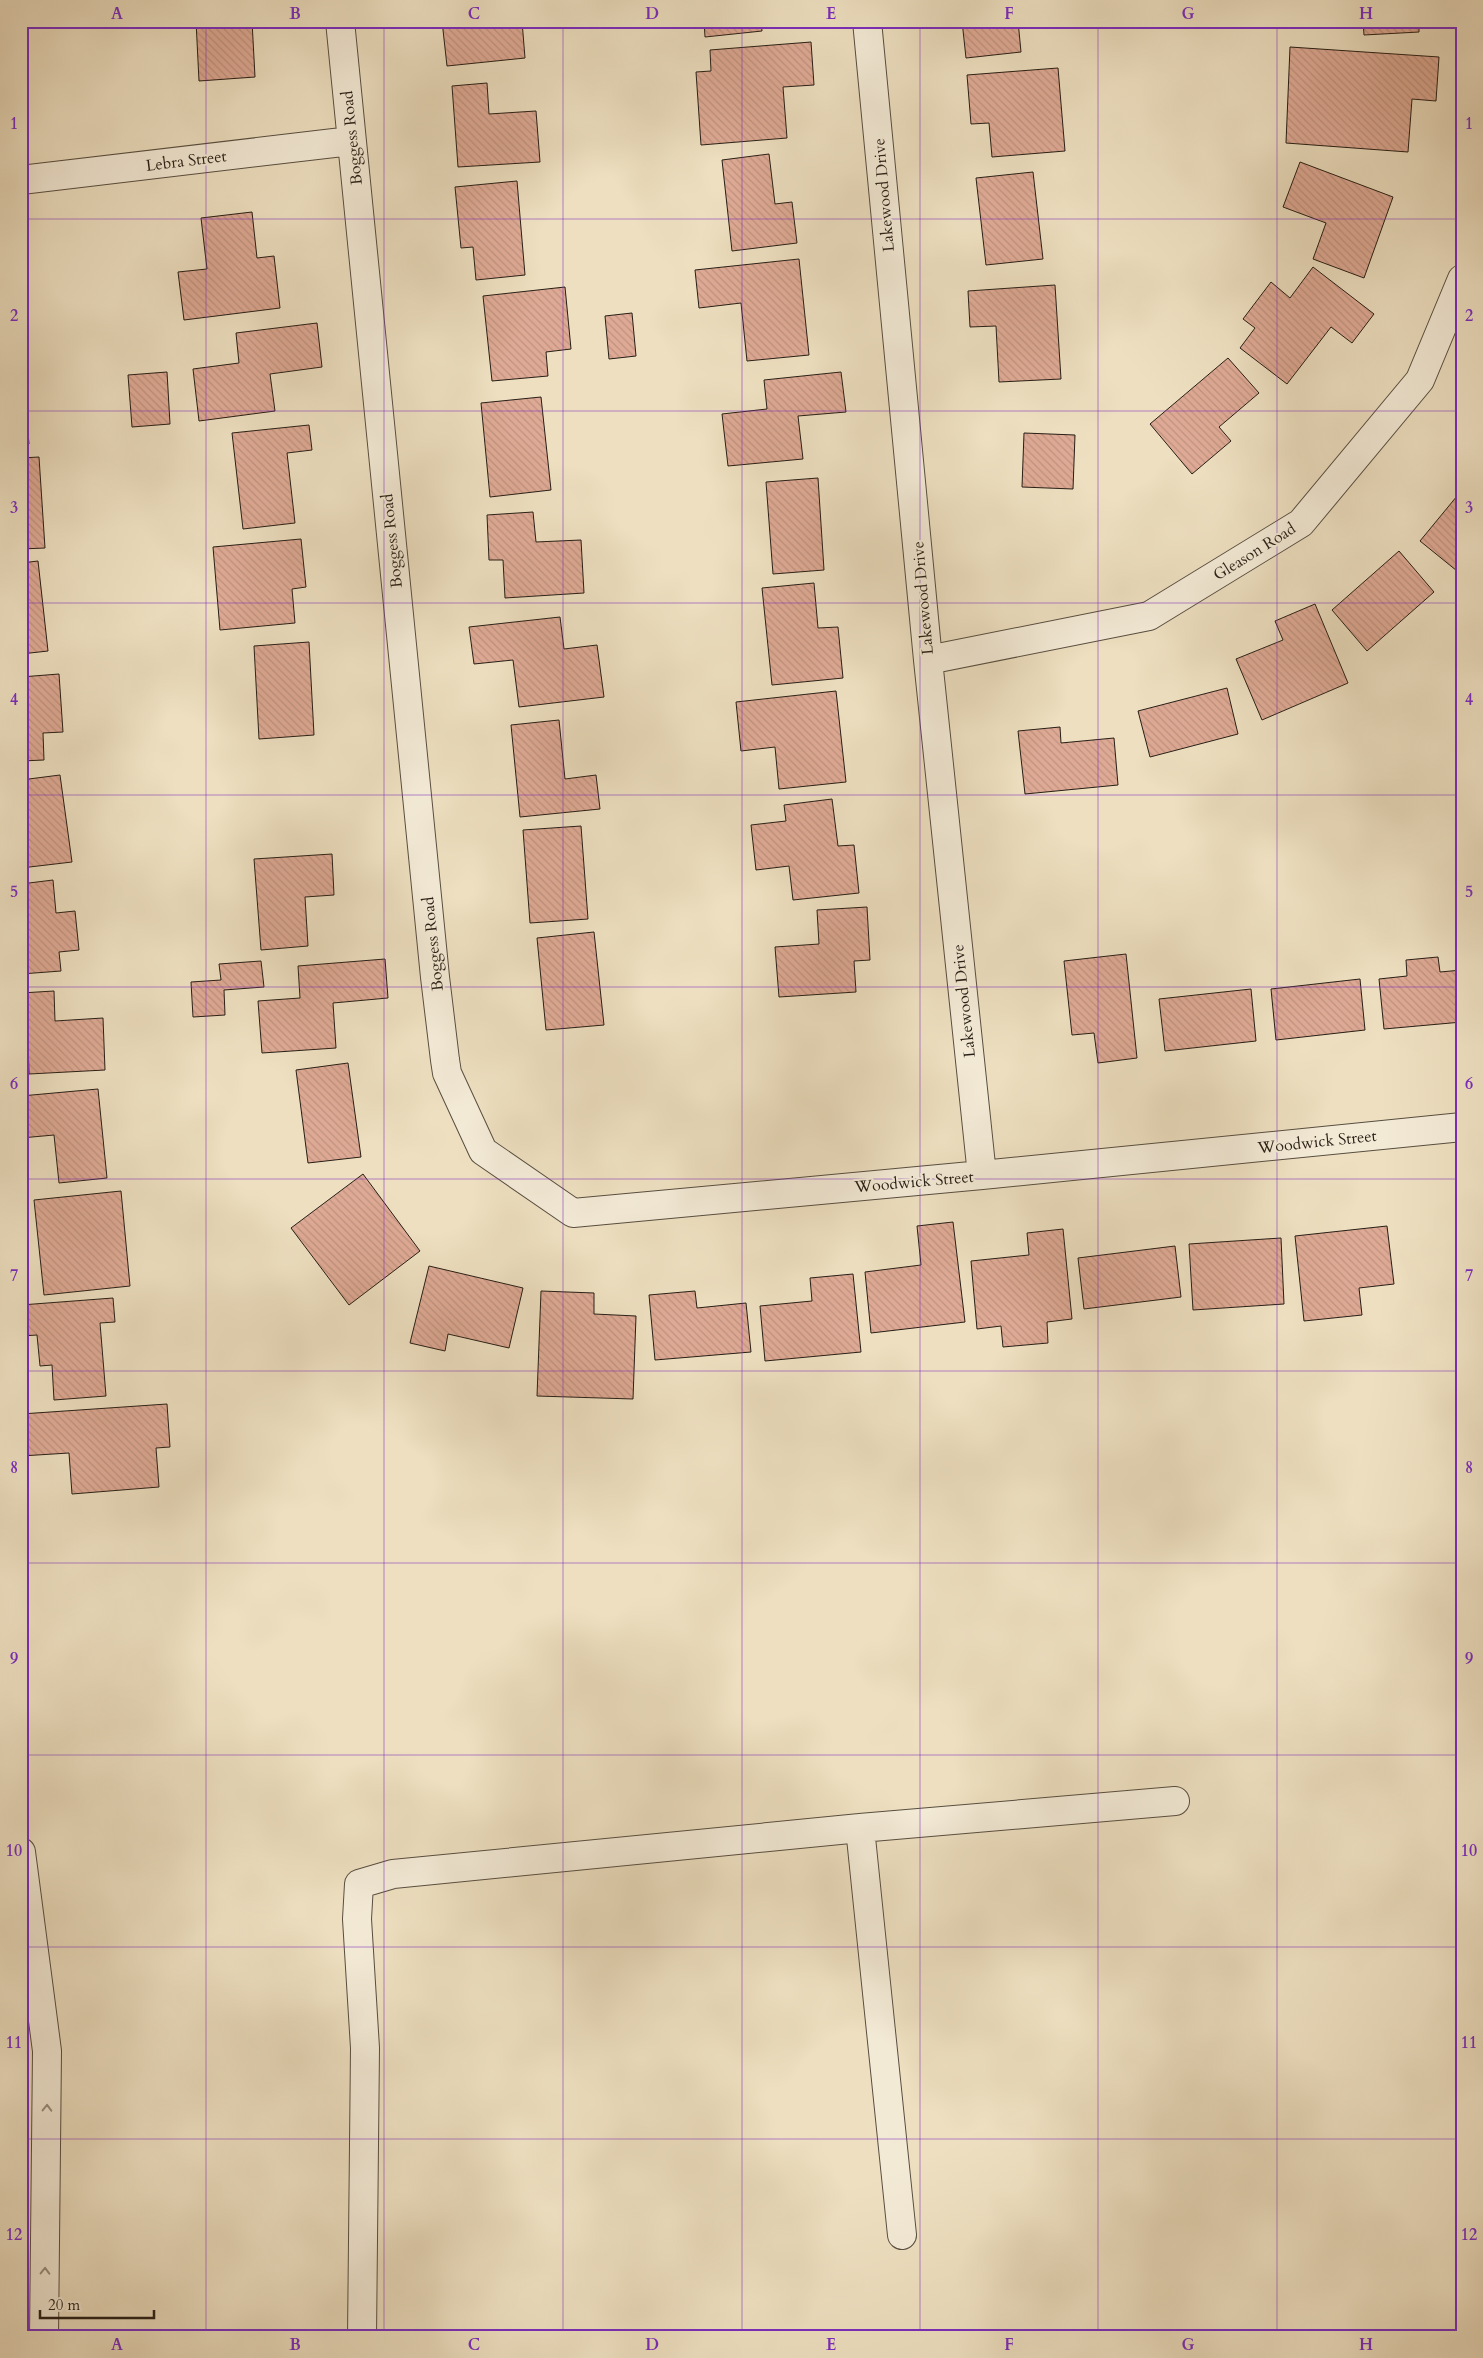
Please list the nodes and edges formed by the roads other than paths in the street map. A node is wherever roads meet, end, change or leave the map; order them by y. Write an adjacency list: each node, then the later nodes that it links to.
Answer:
1 (340, 21): 3 (street, Boggess Road)
2 (867, 21): 6 (street, Lakewood Drive)
3 (351, 141): 4 (street, Lebra Street); 7 (street, Boggess Road)
4 (21, 180)
5 (1462, 279): 6 (street, Gleason Road)
6 (928, 660): 9 (street, Lakewood Drive)
7 (446, 1060): 9 (street, Woodwick Street)
8 (1462, 1127): 9 (street, Woodwick Street)
9 (982, 1175)
10 (1176, 1801): 11 (street)
11 (860, 1828): 13 (street); 15 (street)
12 (21, 1852): 14 (street, one-way to 12)
13 (902, 2236)
14 (44, 2337)
15 (362, 2337)

